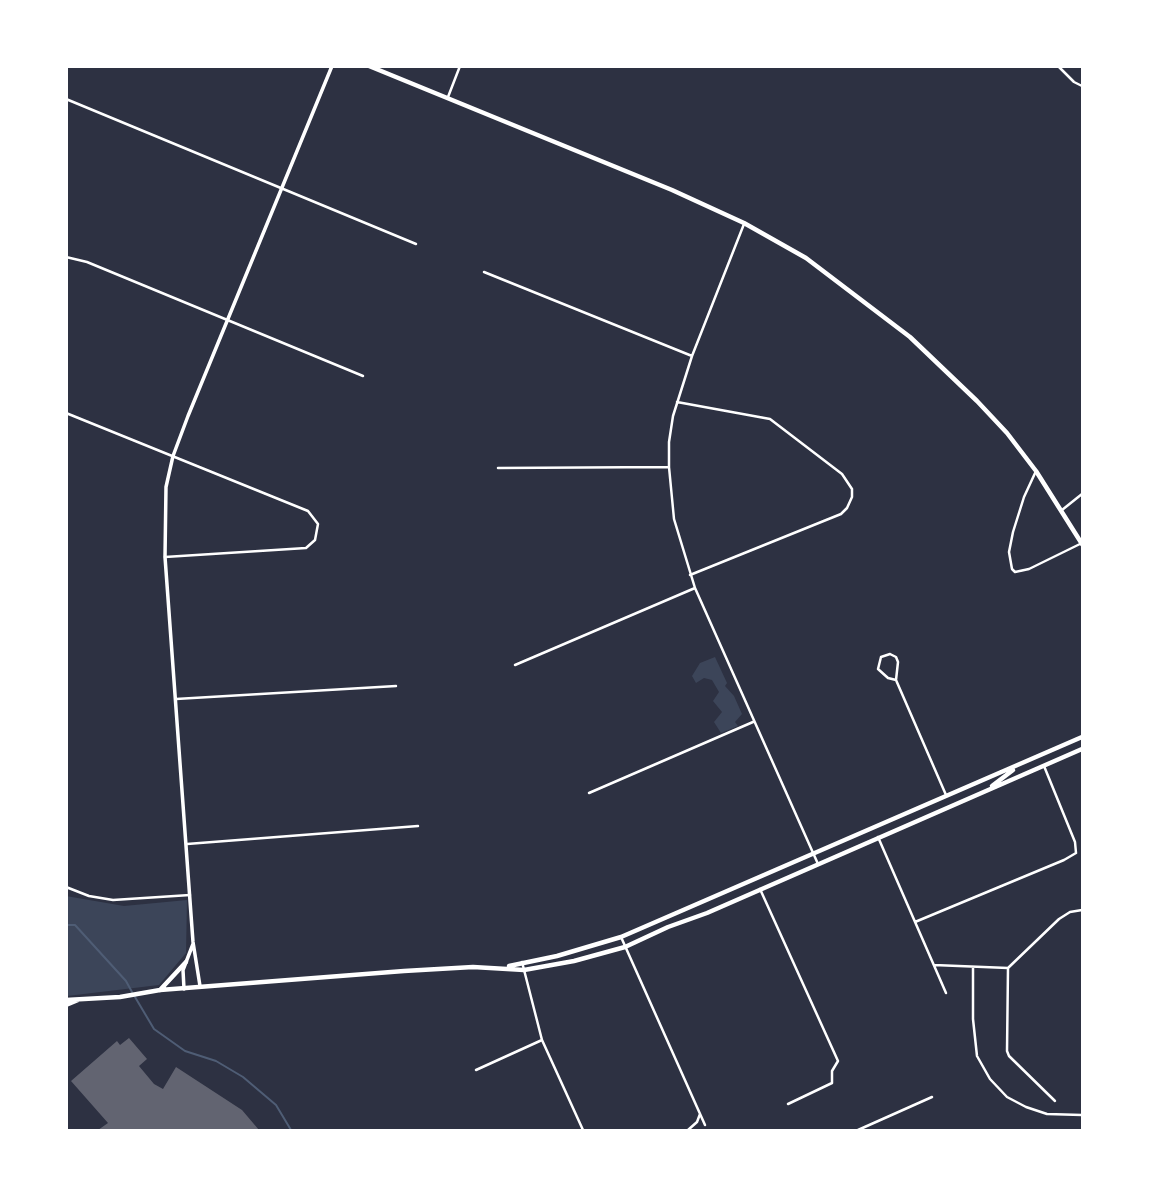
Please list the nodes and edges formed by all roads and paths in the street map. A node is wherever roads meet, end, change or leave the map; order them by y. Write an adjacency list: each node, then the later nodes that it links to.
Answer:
1 (332, 66): 8 (street)
2 (369, 66): 6 (main road)
3 (460, 66): 6 (street)
4 (1058, 66): 5 (street)
5 (1083, 86)
6 (448, 97): 9 (main road)
7 (66, 99): 8 (street)
8 (281, 188): 10 (street); 13 (street)
9 (744, 223): 14 (street); 21 (main road)
10 (416, 244)
11 (66, 257): 13 (street)
12 (484, 272): 14 (street)
13 (226, 321): 15 (street); 18 (street)
14 (692, 356): 16 (street)
15 (363, 376)
16 (677, 402): 19 (street); 26 (street)
17 (66, 413): 18 (street)
18 (173, 456): 25 (street); 25 (street)
19 (669, 467): 20 (street); 26 (street)
20 (498, 468)
21 (1036, 471): 23 (main road); 24 (street)
22 (1083, 494): 23 (street)
23 (1062, 510): 24 (main road)
24 (1082, 544)
25 (165, 557): 31 (street)
26 (690, 575): 27 (street)
27 (695, 588): 28 (street); 32 (street)
28 (515, 665)
29 (897, 680): 29 (street); 39 (street)
30 (396, 687): 31 (street)
31 (176, 699): 42 (street)
32 (753, 722): 38 (street); 43 (street)
33 (1083, 737): 35 (main road)
34 (1083, 749): 36 (main road)
35 (1019, 765): 37 (main road); 39 (main road)
36 (1044, 766): 37 (main road); 49 (street)
37 (986, 790): 41 (main road)
38 (589, 793)
39 (946, 795): 43 (main road)
40 (418, 827): 42 (street)
41 (878, 837): 44 (main road); 49 (street)
42 (187, 844): 47 (street)
43 (813, 854): 44 (street); 50 (main road)
44 (818, 864): 46 (main road)
45 (66, 887): 47 (street)
46 (760, 889): 52 (main road); 69 (street)
47 (190, 895): 51 (street)
48 (1083, 909): 58 (street)
49 (915, 922): 55 (street)
50 (621, 937): 52 (street); 54 (main road)
51 (193, 942): 53 (street); 60 (street)
52 (625, 947): 59 (main road); 70 (street)
53 (186, 962): 61 (street); 62 (main road)
54 (522, 962): 56 (main road); 59 (street)
55 (934, 965): 57 (street); 63 (street)
56 (506, 967): 59 (main road); 60 (main road)
57 (973, 968): 58 (street); 71 (street)
58 (1008, 968): 68 (street)
59 (524, 970): 65 (street)
60 (200, 987): 61 (main road)
61 (184, 989): 62 (main road)
62 (160, 990): 64 (main road)
63 (946, 993)
64 (66, 1002)
65 (542, 1040): 66 (street); 73 (street)
66 (477, 1070)
67 (932, 1097): 75 (street)
68 (1055, 1101)
69 (789, 1104)
70 (701, 1114): 72 (street); 74 (street)
71 (1083, 1115)
72 (705, 1125)
73 (583, 1130)
74 (688, 1130)
75 (858, 1130)

